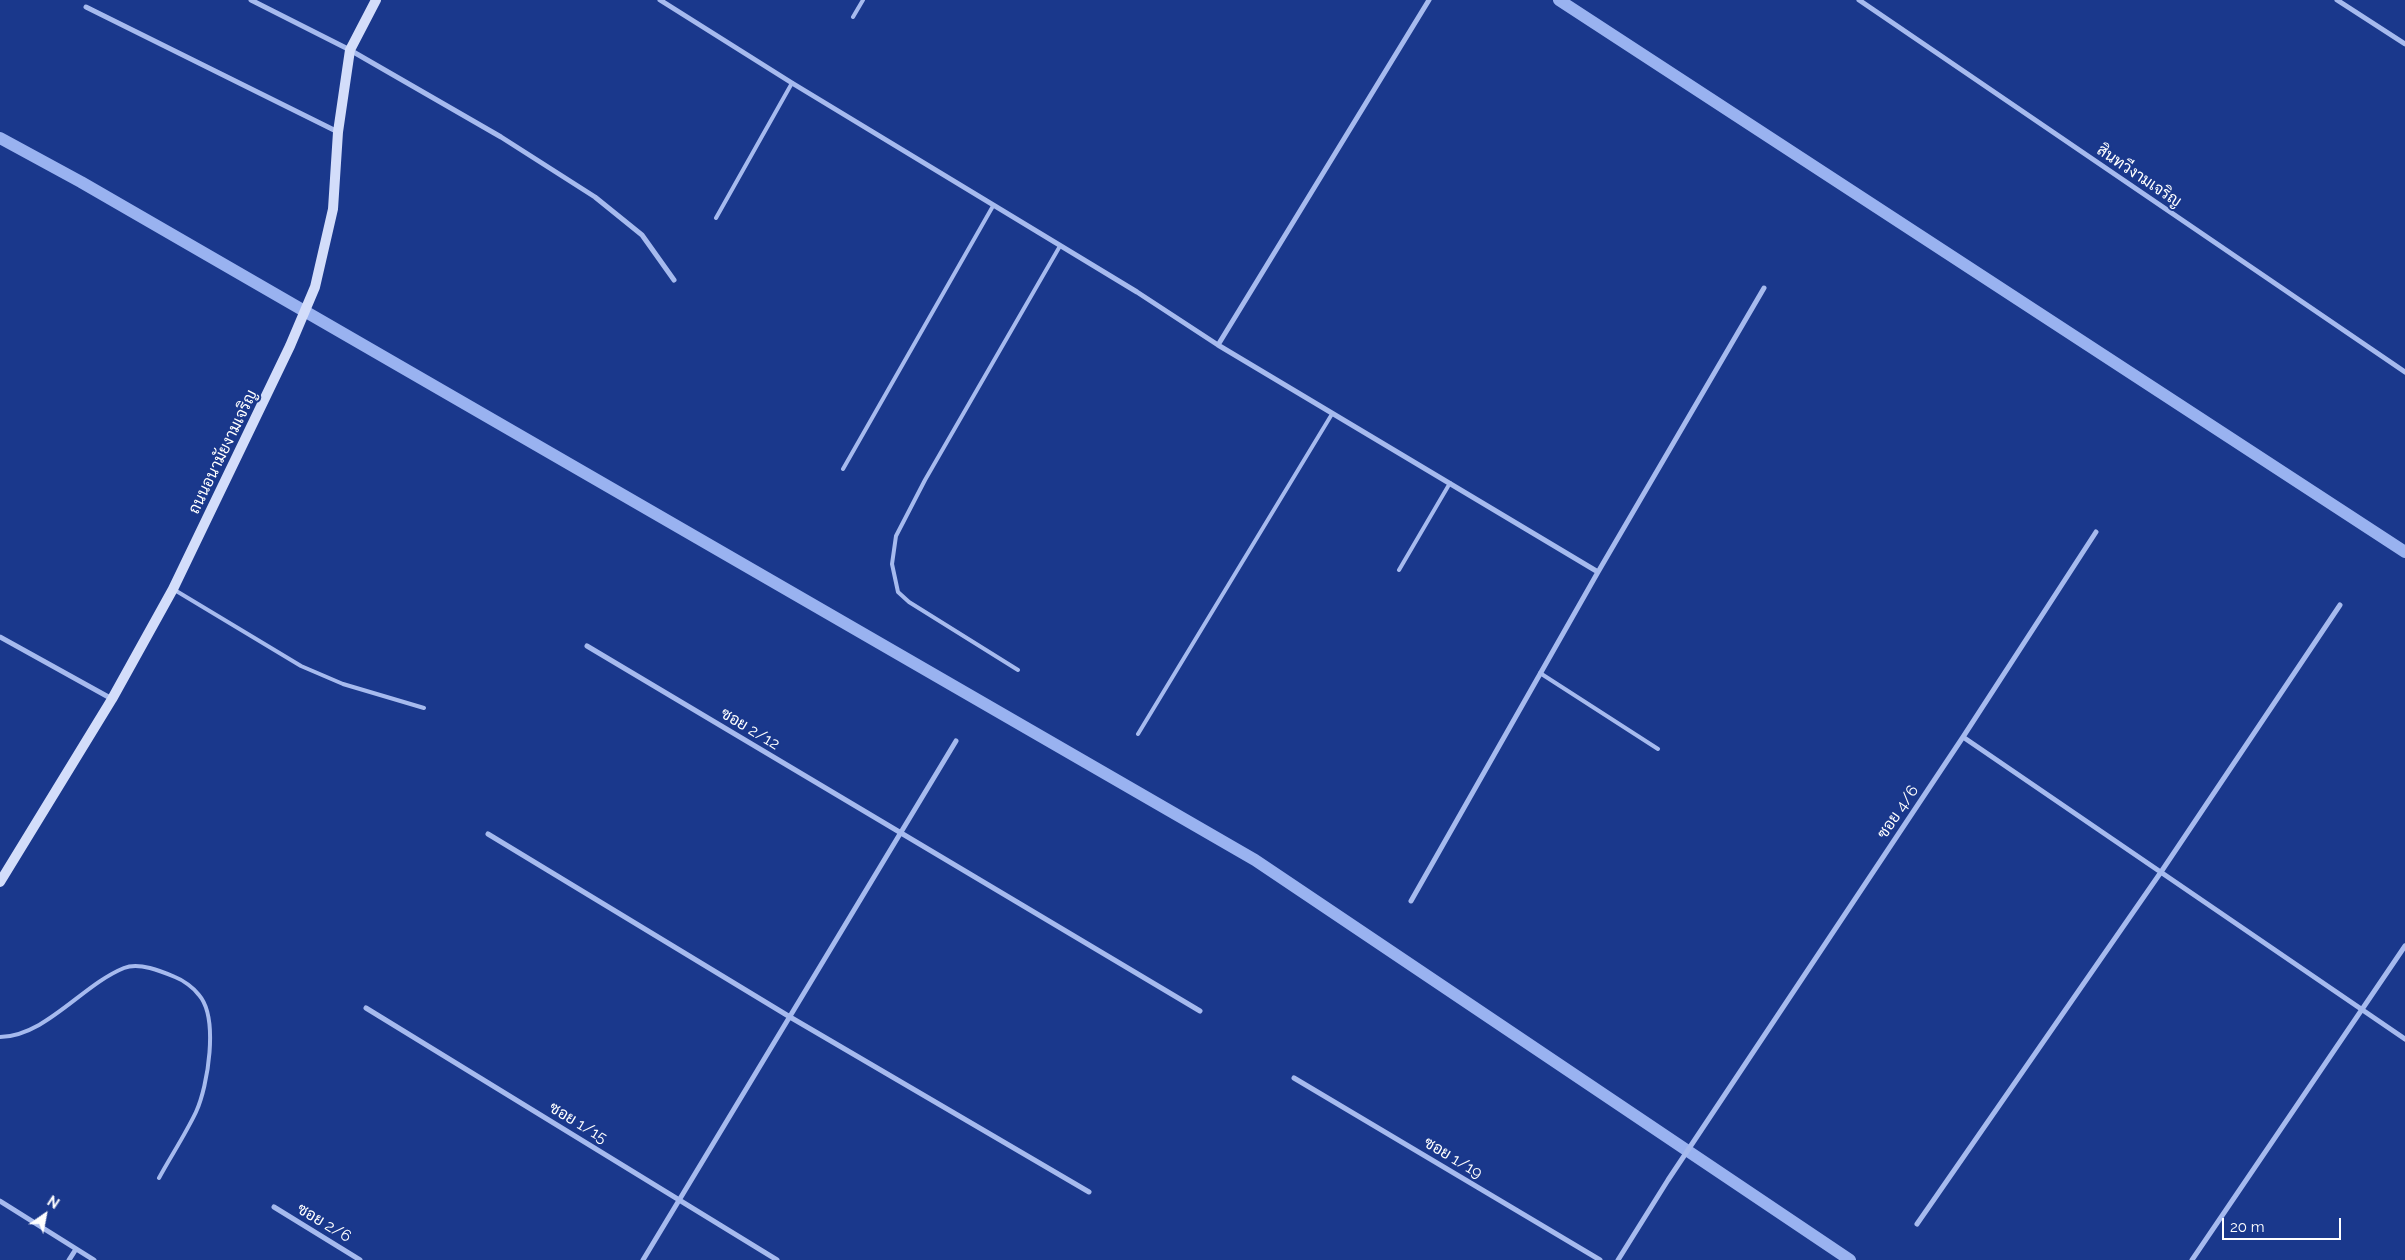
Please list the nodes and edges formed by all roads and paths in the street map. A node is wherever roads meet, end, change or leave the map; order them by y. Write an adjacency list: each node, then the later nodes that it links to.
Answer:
1 (251, 0): 11 (street)
2 (376, 0): 11 (street, ถนนอนามัยงามเจริญ)
3 (660, 0): 12 (street)
4 (863, 0): 9 (lane)
5 (1429, 0): 19 (street)
6 (1859, 0): 20 (street, สินทวีงามเจริญ)
7 (2337, 0): 10 (street)
8 (86, 7): 13 (street)
9 (853, 17)
10 (2405, 44)
11 (350, 50): 13 (street, ถนนอนามัยงามเจริญ); 17 (street)
12 (792, 83): 14 (street); 15 (lane)
13 (338, 132): 27 (street, ถนนอนามัยงามเจริญ)
14 (992, 206): 16 (street); 22 (lane)
15 (716, 218)
16 (1060, 246): 19 (street); 31 (lane)
17 (674, 280)
18 (1764, 288): 26 (street)
19 (1218, 345): 21 (street)
20 (2405, 372)
21 (1332, 414): 23 (street); 35 (lane)
22 (844, 469)
23 (1450, 483): 25 (lane); 26 (street)
24 (2096, 532): 36 (street, ซอย 4/6)
25 (1399, 570)
26 (1598, 572): 32 (street)
27 (173, 589): 33 (street, ถนนอนามัยงามเจริญ); 34 (lane)
28 (2340, 605): 41 (street)
29 (0, 637): 33 (street)
30 (587, 646): 39 (street, ซอย 2/12)
31 (1018, 670)
32 (1540, 674): 38 (lane); 43 (street)
33 (112, 699): 42 (street, ถนนอนามัยงามเจริญ)
34 (424, 708)
35 (1138, 734)
36 (1963, 737): 41 (street); 65 (street, ซอย 4/6)
37 (956, 742): 39 (street)
38 (1658, 749)
39 (901, 833): 47 (street, ซอย 2/12); 48 (street)
40 (488, 834): 48 (street)
41 (2161, 872): 46 (street); 57 (street)
42 (0, 882)
43 (1411, 901)
44 (2405, 946): 46 (street)
45 (366, 1008): 54 (street, ซอย 1/15)
46 (2362, 1010): 50 (street); 66 (street)
47 (1200, 1011)
48 (790, 1017): 53 (street); 54 (street)
49 (0, 1037): 52 (lane)
50 (2405, 1039)
51 (1294, 1078): 64 (street, ซอย 1/19)
52 (159, 1178)
53 (1090, 1192)
54 (679, 1200): 62 (street); 63 (street, ซอย 1/15)
55 (0, 1201): 58 (street)
56 (274, 1207): 61 (street, ซอย 2/6)
57 (1917, 1224)
58 (76, 1249): 59 (street); 60 (street)
59 (69, 1260)
60 (94, 1260)
61 (360, 1260)
62 (643, 1260)
63 (777, 1260)
64 (1600, 1260)
65 (1618, 1260)
66 (2192, 1260)

